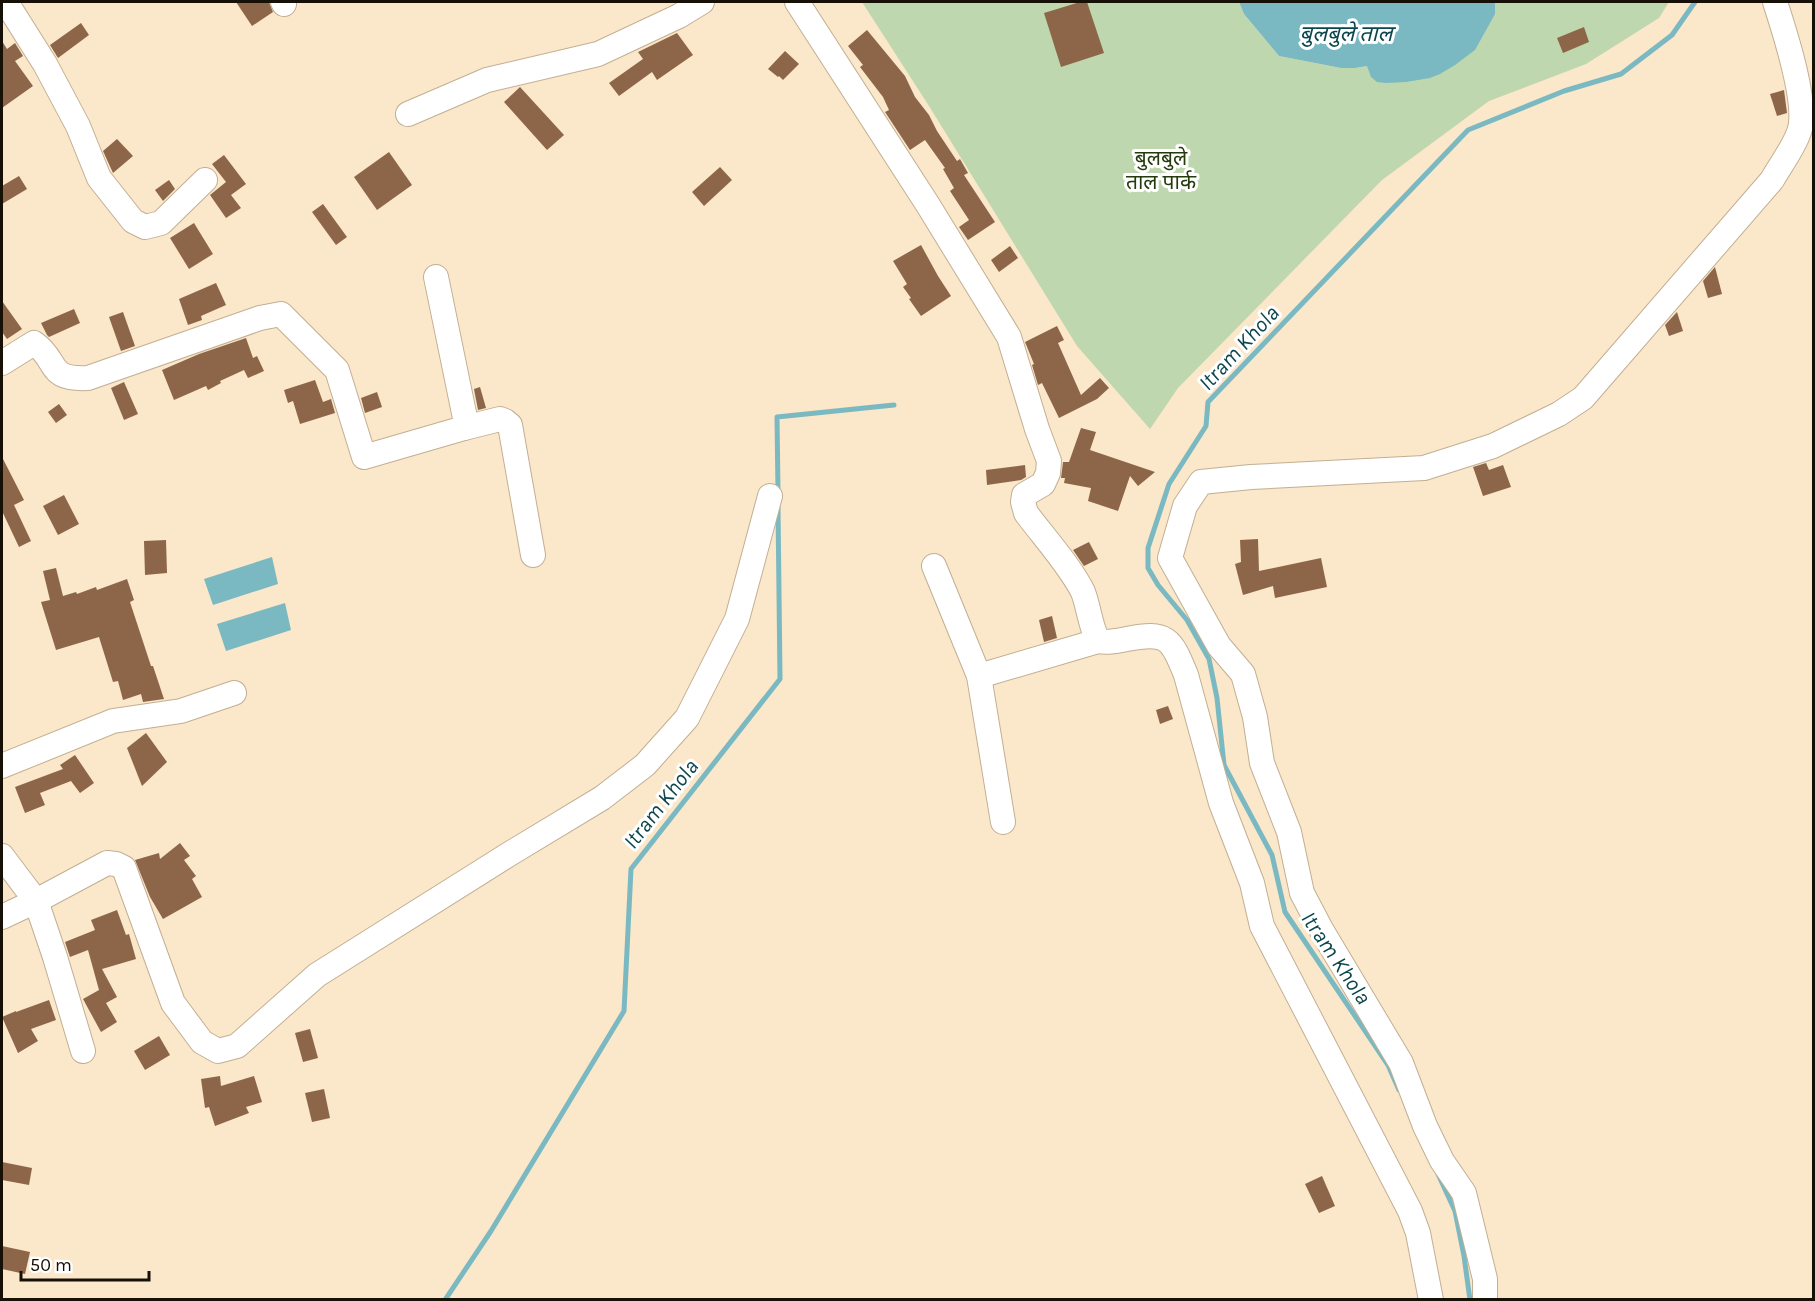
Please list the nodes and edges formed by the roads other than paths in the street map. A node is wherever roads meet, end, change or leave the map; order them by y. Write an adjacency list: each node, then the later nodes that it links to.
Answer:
1 (6, 2): 6 (street)
2 (702, 2): 5 (street)
3 (797, 2): 13 (street)
4 (1775, 2): 23 (street)
5 (408, 114)
6 (206, 180)
7 (436, 276): 9 (street)
8 (2, 363): 9 (street)
9 (464, 428): 11 (street)
10 (770, 496): 19 (street)
11 (533, 555)
12 (934, 567): 14 (street)
13 (1098, 641): 14 (street); 22 (street)
14 (979, 676): 17 (street)
15 (234, 693): 16 (street)
16 (2, 766)
17 (1003, 822)
18 (2, 856): 19 (street)
19 (36, 901): 20 (street); 21 (street)
20 (2, 916)
21 (83, 1051)
22 (1431, 1299)
23 (1485, 1299)

